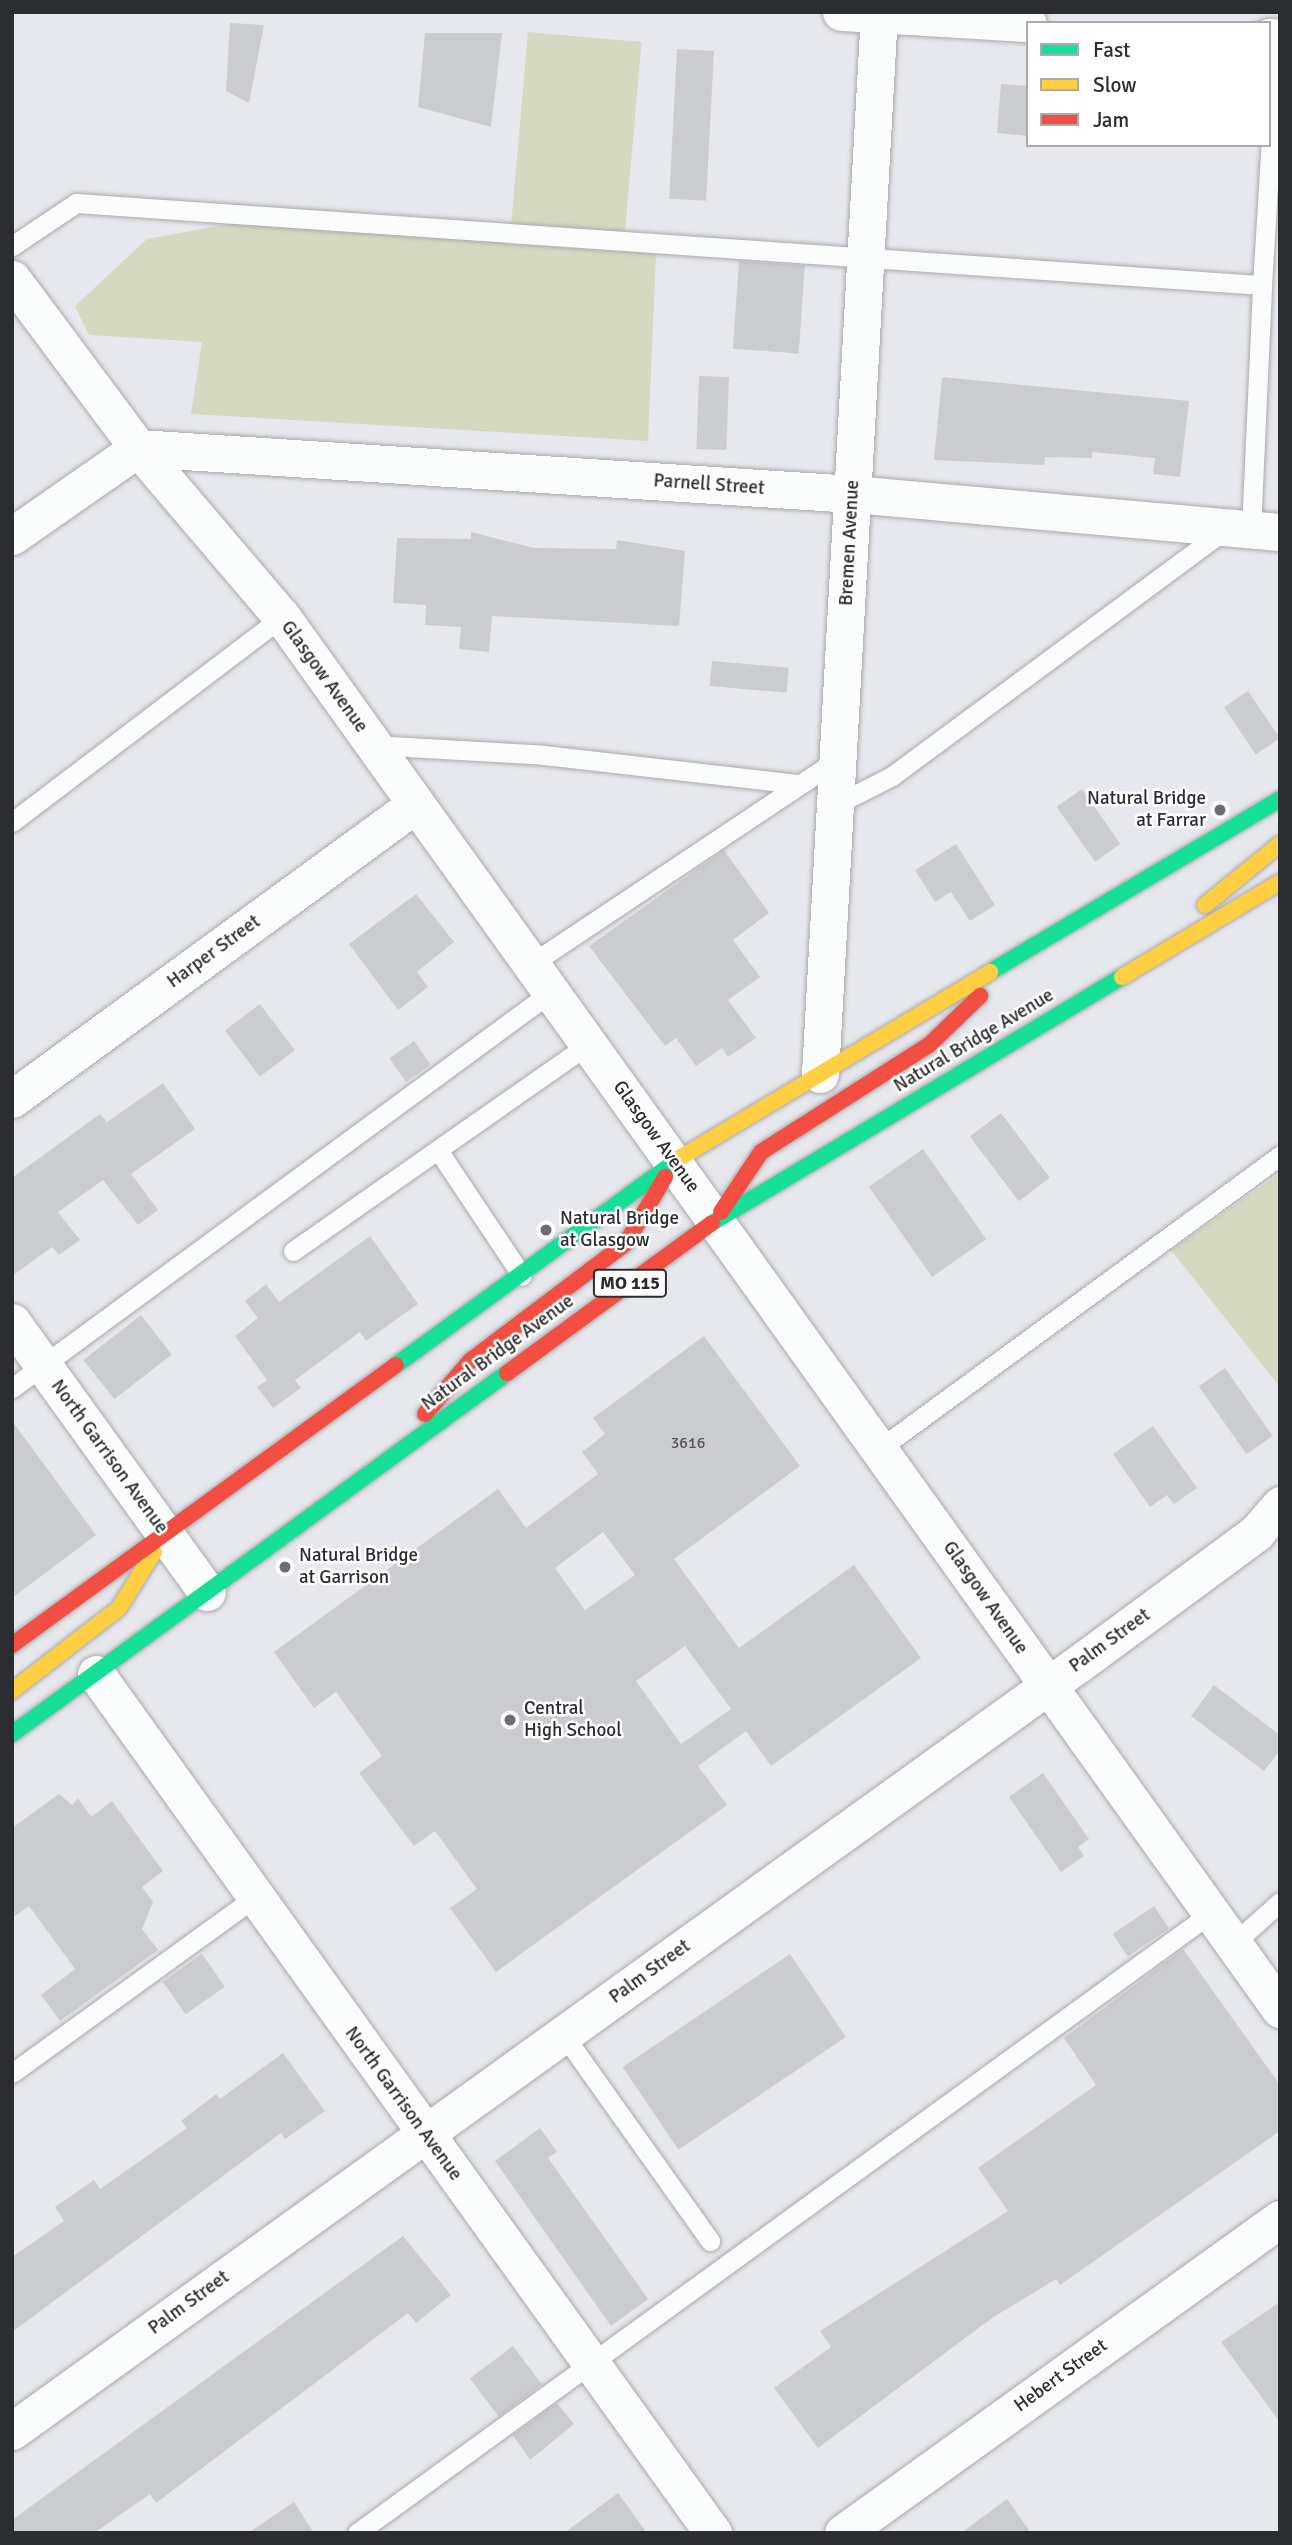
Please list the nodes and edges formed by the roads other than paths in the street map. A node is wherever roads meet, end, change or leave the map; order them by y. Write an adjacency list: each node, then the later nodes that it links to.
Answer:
1 (841, 12): 2 (street)
2 (879, 13): 3 (street); 8 (street, Bremen Avenue)
3 (1026, 23)
4 (1275, 38): 5 (lane)
5 (1271, 114)
6 (1269, 147): 10 (lane)
7 (12, 246): 8 (lane)
8 (866, 257): 10 (lane); 12 (street, Bremen Avenue)
9 (12, 279): 11 (street, Glasgow Avenue)
10 (1262, 285): 13 (lane)
11 (138, 449): 12 (street, Parnell Street); 14 (street); 15 (street, Glasgow Avenue)
12 (853, 494): 13 (street, Parnell Street); 17 (street, Bremen Avenue)
13 (1253, 530): 21 (lane)
14 (12, 536)
15 (282, 617): 16 (street, Glasgow Avenue); 22 (lane)
16 (373, 745): 18 (lane); 20 (street, Glasgow Avenue)
17 (838, 759): 18 (lane); 21 (street, Bremen Avenue)
18 (796, 785): 27 (lane)
19 (1280, 799): 25 (main road)
20 (416, 804): 27 (street, Glasgow Avenue); 30 (street, Harper Street)
21 (835, 805): 29 (street, Bremen Avenue)
22 (12, 822)
23 (1280, 844): 26 (main road)
24 (1280, 882): 26 (main road, Natural Bridge Avenue / MO 115)
25 (1024, 953): 29 (main road); 34 (main road)
26 (1133, 970): 34 (main road, Natural Bridge Avenue / MO 115)
27 (541, 978): 28 (street, Glasgow Avenue); 38 (lane)
28 (589, 1044): 31 (lane); 33 (street, Glasgow Avenue)
29 (820, 1074): 33 (main road)
30 (12, 1099)
31 (438, 1150): 35 (lane); 36 (lane)
32 (1280, 1155): 40 (lane)
33 (674, 1162): 34 (street, Glasgow Avenue); 36 (main road); 41 (main road)
34 (716, 1220): 40 (street, Glasgow Avenue); 41 (main road, Natural Bridge Avenue / MO 115)
35 (293, 1251)
36 (522, 1276): 43 (main road)
37 (12, 1322): 38 (street, North Garrison Avenue)
38 (43, 1366): 39 (lane); 43 (street, North Garrison Avenue)
39 (12, 1388)
40 (879, 1449): 47 (street, Glasgow Avenue)
41 (382, 1464): 44 (main road, Natural Bridge Avenue / MO 115)
42 (1280, 1505): 47 (street, Palm Street)
43 (165, 1534): 44 (street, North Garrison Avenue); 45 (main road); 48 (main road)
44 (207, 1592): 46 (main road, Natural Bridge Avenue / MO 115)
45 (12, 1645)
46 (96, 1674): 49 (main road, Natural Bridge Avenue / MO 115); 50 (street, North Garrison Avenue)
47 (1047, 1686): 52 (street, Glasgow Avenue); 55 (street, Palm Street)
48 (12, 1691)
49 (12, 1734)
50 (252, 1899): 56 (lane); 57 (street, North Garrison Avenue)
51 (1280, 1902): 53 (lane)
52 (1211, 1913): 53 (street, Glasgow Avenue); 60 (lane)
53 (1233, 1944): 54 (street, Glasgow Avenue)
54 (1280, 2009)
55 (563, 2034): 57 (street, Palm Street); 59 (lane)
56 (12, 2073)
57 (425, 2133): 60 (street, North Garrison Avenue); 61 (street, Palm Street)
58 (1280, 2219): 64 (street, Hebert Street)
59 (710, 2241)
60 (592, 2364): 62 (lane); 63 (street, North Garrison Avenue)
61 (12, 2431)
62 (357, 2533)
63 (713, 2533)
64 (843, 2533)

